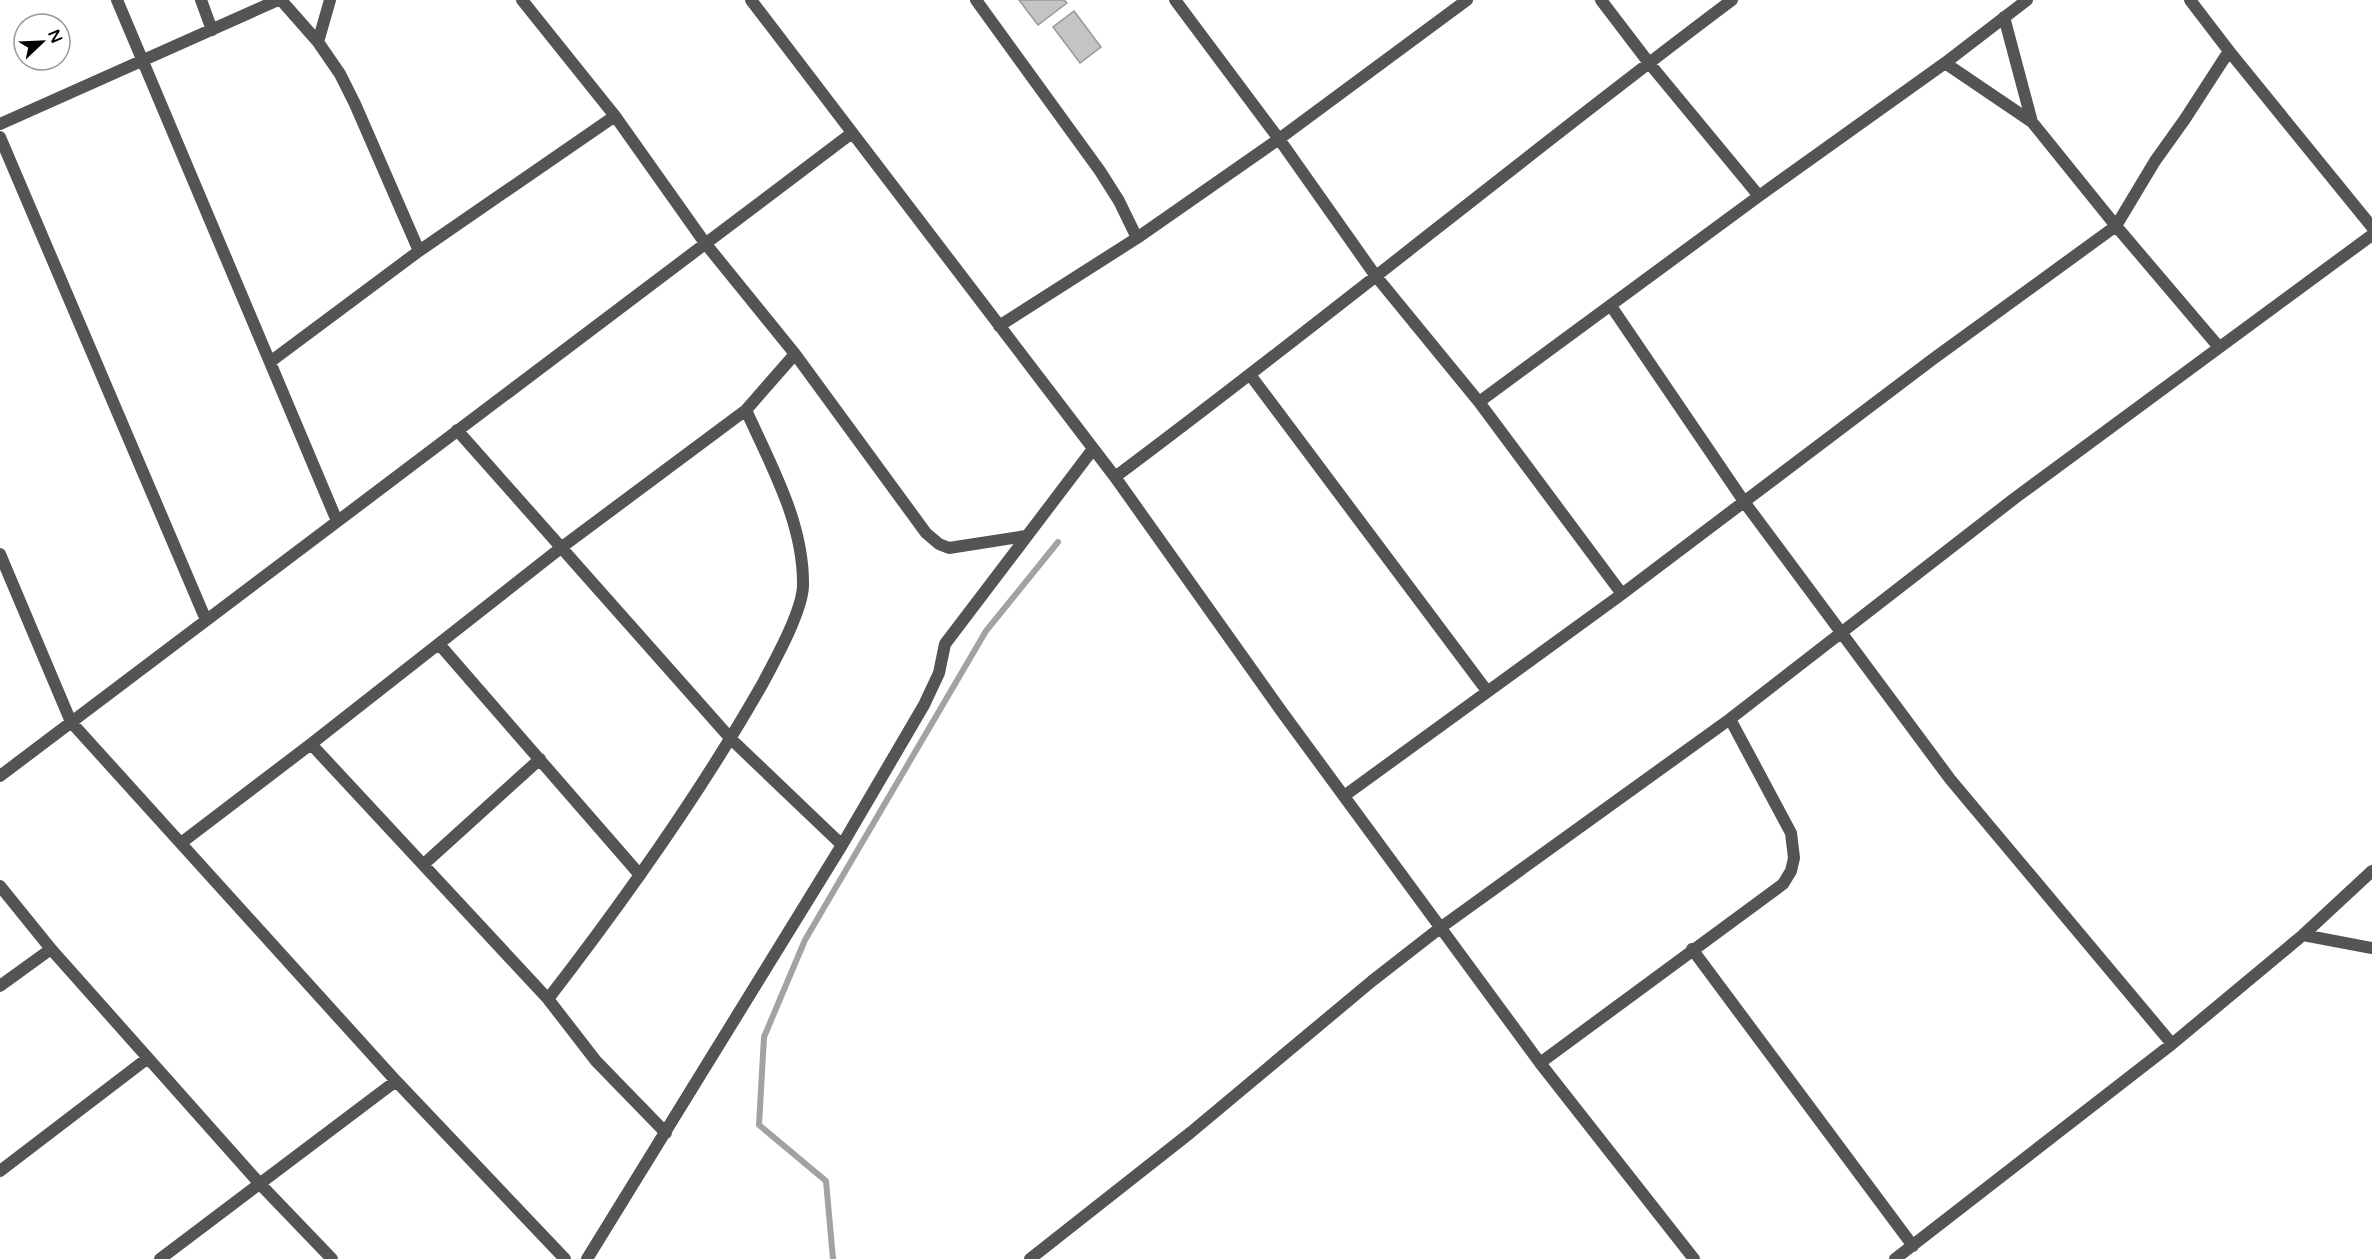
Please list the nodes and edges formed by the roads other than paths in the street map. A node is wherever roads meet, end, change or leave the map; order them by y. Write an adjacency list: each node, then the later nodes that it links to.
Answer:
1 (117, 0): 18 (street)
2 (201, 0): 15 (street)
3 (280, 0): 15 (street); 16 (street)
4 (330, 0): 16 (street)
5 (522, 0): 21 (street)
6 (751, 0): 24 (street)
7 (976, 0): 31 (street)
8 (1467, 0): 26 (street)
9 (1601, 0): 19 (street)
10 (1732, 0): 19 (street)
11 (2027, 0): 14 (street)
12 (2190, 0): 17 (street)
13 (1179, 2): 26 (street)
14 (2004, 17): 20 (street); 22 (street)
15 (213, 30): 18 (street)
16 (318, 42): 33 (street)
17 (2229, 51): 28 (street); 29 (street)
18 (143, 60): 23 (street); 39 (street)
19 (1649, 63): 27 (street); 34 (street)
20 (1945, 63): 22 (street); 27 (street)
21 (615, 116): 32 (street); 33 (street)
22 (2032, 122): 28 (street)
23 (0, 124)
24 (852, 133): 32 (street); 36 (street)
25 (0, 137): 52 (street)
26 (1279, 139): 31 (street); 34 (street)
27 (1759, 196): 35 (street)
28 (2116, 226): 37 (street); 46 (street)
29 (2372, 227)
30 (2372, 235): 37 (street)
31 (1137, 238): 36 (street)
32 (705, 243): 38 (street); 43 (street)
33 (419, 251): 39 (street)
34 (1375, 275): 40 (street); 41 (street)
35 (1611, 306): 41 (street); 46 (street)
36 (999, 326): 44 (street)
37 (2218, 346): 53 (street)
38 (795, 354): 42 (street); 48 (street)
39 (270, 362): 47 (street)
40 (1251, 376): 45 (street); 55 (street)
41 (1479, 402): 51 (street)
42 (746, 410): 49 (street); 58 (street)
43 (457, 430): 47 (street); 49 (street)
44 (1093, 449): 45 (street); 48 (street)
45 (1114, 477): 62 (street)
46 (1745, 503): 51 (street); 53 (street)
47 (337, 521): 52 (street)
48 (1026, 536): 64 (street)
49 (562, 547): 54 (street); 58 (street)
50 (1, 561): 57 (street)
51 (1622, 594): 55 (street)
52 (206, 620): 57 (street)
53 (1842, 632): 56 (street); 76 (street)
54 (439, 644): 59 (street); 60 (street)
55 (1488, 691): 62 (street)
56 (1731, 719): 69 (street); 73 (street)
57 (71, 722): 61 (street); 63 (street)
58 (731, 739): 64 (street); 67 (street)
59 (311, 744): 63 (street); 65 (street)
60 (540, 759): 65 (street); 67 (street)
61 (0, 776)
62 (1344, 796): 69 (street)
63 (181, 843): 79 (street)
64 (842, 845): 80 (street)
65 (424, 864): 75 (street)
66 (2372, 871): 70 (street)
67 (640, 875): 75 (street)
68 (0, 886): 72 (street)
69 (1440, 928): 78 (street); 88 (street)
70 (2303, 935): 71 (street); 76 (street)
71 (2372, 948)
72 (51, 949): 74 (street); 77 (street)
73 (1692, 949): 78 (street); 83 (street)
74 (0, 986)
75 (548, 999): 80 (street)
76 (2172, 1044): 83 (street)
77 (148, 1058): 81 (street); 82 (street)
78 (1540, 1064): 89 (street)
79 (396, 1081): 82 (street); 86 (street)
80 (666, 1133): 87 (street)
81 (0, 1171)
82 (260, 1184): 84 (street); 85 (street)
83 (1913, 1246): 90 (street)
84 (160, 1259)
85 (332, 1259)
86 (565, 1259)
87 (587, 1259)
88 (1030, 1259)
89 (1694, 1259)
90 (1895, 1259)

